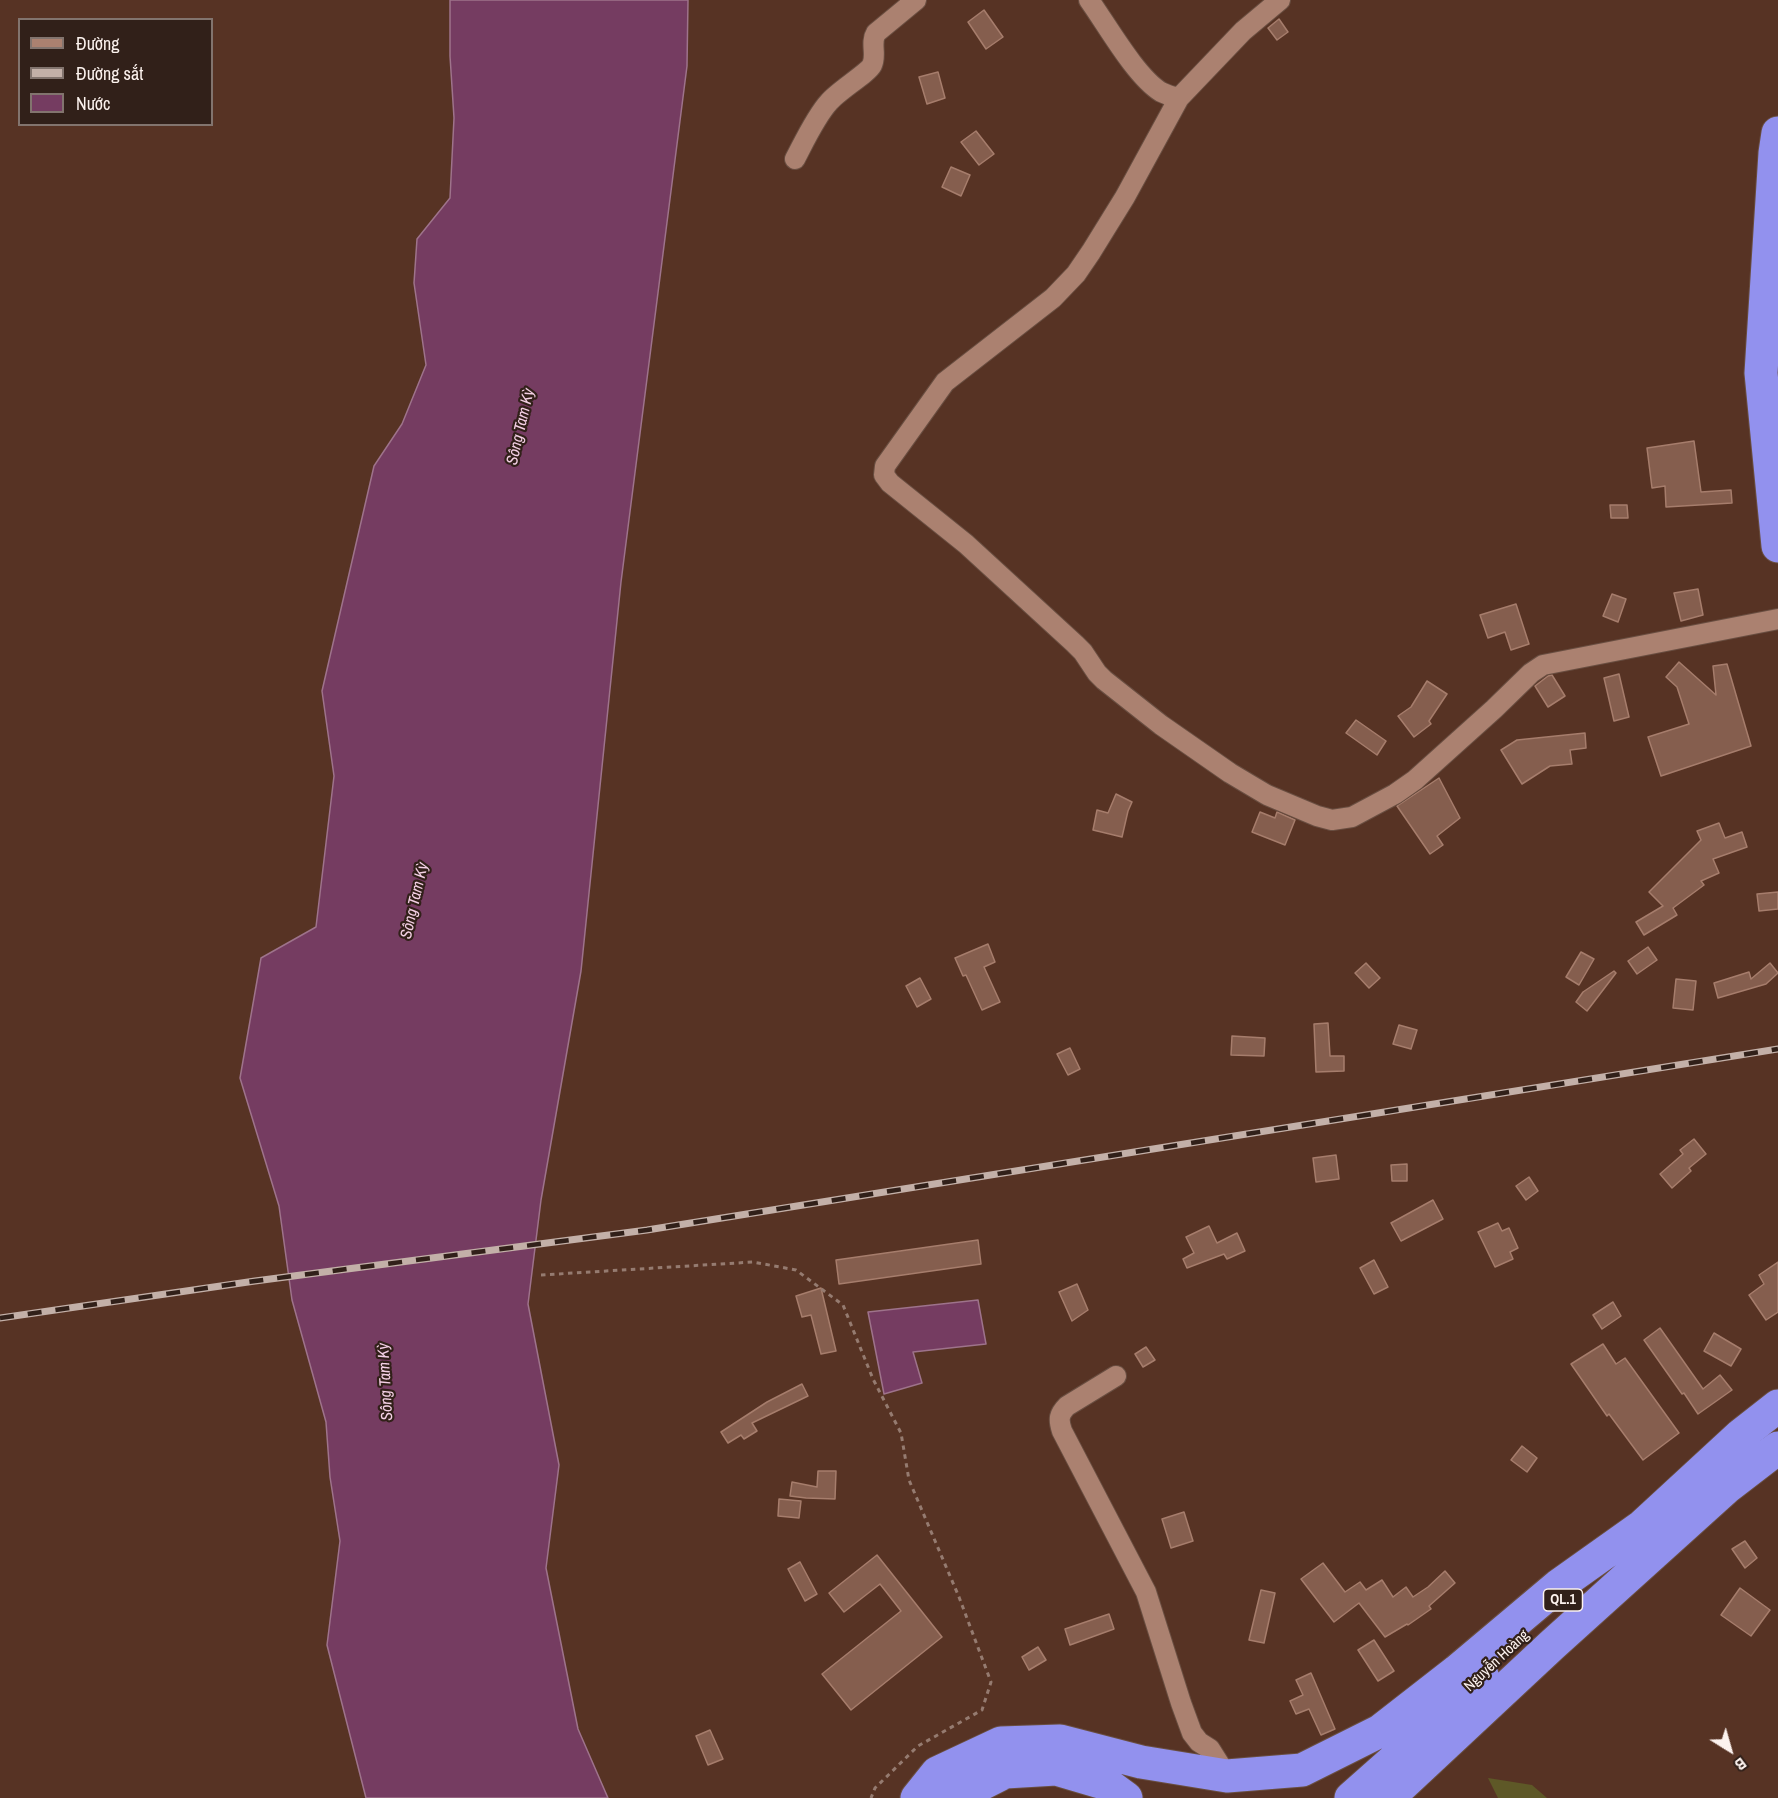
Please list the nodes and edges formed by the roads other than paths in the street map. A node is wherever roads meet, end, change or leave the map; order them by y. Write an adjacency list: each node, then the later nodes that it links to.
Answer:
1 (916, 0): 6 (street)
2 (1089, 0): 4 (street)
3 (1280, 0): 4 (street)
4 (1179, 98): 9 (street)
5 (1778, 133): 7 (highway)
6 (795, 159)
7 (1770, 361): 8 (highway)
8 (1778, 546)
9 (1778, 618)
10 (1116, 1376): 14 (street)
11 (1778, 1406): 13 (highway, Nguyễn Hoàng / QL.1)
12 (1772, 1458): 19 (highway, Nguyễn Hoàng / QL.1)
13 (1641, 1527): 14 (highway); 18 (highway, Nguyễn Hoàng / QL.1)
14 (1227, 1776): 15 (highway)
15 (917, 1798)
16 (954, 1798): 17 (highway)
17 (1126, 1798)
18 (1351, 1798)
19 (1388, 1798)

